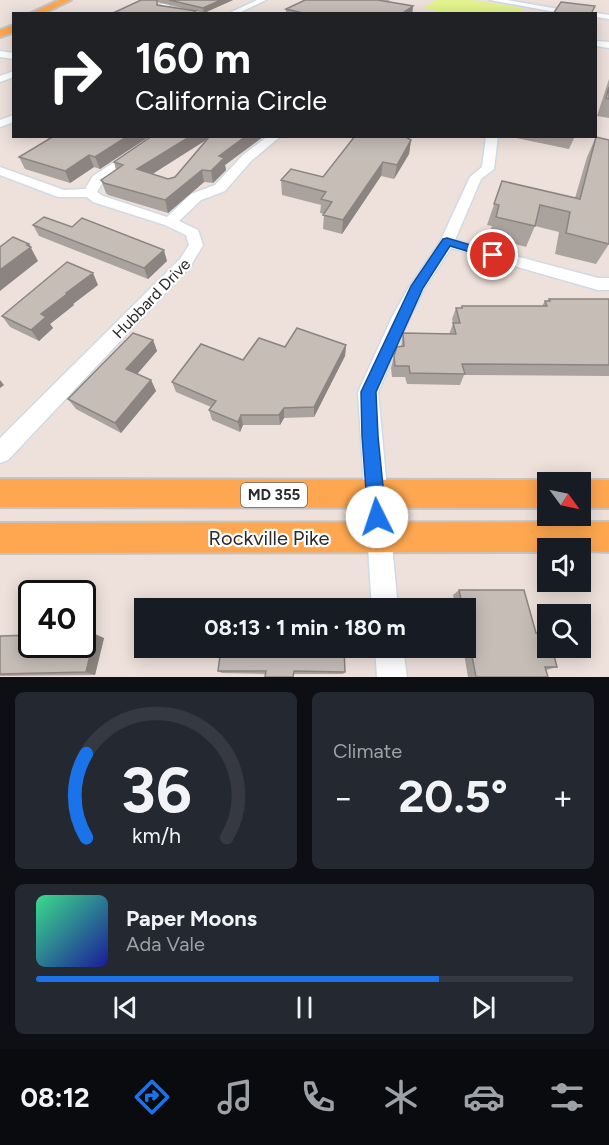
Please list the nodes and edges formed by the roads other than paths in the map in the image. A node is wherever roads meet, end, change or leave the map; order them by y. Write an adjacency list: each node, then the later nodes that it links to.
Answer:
1 (176, 0): 6 (street)
2 (254, 0): 7 (street)
3 (263, 0): 7 (street)
4 (493, 0): 13 (street)
5 (70, 2): 9 (main road); 10 (main road)
6 (162, 6): 8 (street); 11 (street)
7 (246, 6): 12 (street)
8 (180, 10)
9 (39, 12)
10 (52, 12)
11 (150, 12)
12 (234, 12)
13 (571, 12)
14 (161, 138): 18 (street)
15 (273, 138): 19 (street)
16 (491, 138): 20 (street)
17 (0, 171): 18 (street, Hubbard Drive)
18 (90, 193): 19 (street, Hubbard Drive)
19 (170, 222): 22 (street, Hubbard Drive)
20 (447, 242): 21 (street); 27 (street)
21 (609, 284)
22 (0, 453)
23 (0, 493): 27 (main road, MD 355)
24 (537, 494): 27 (main road, MD 355)
25 (591, 494): 26 (main road)
26 (609, 494)
27 (376, 495): 30 (street)
28 (609, 537): 30 (main road, Rockville Pike)
29 (0, 538): 30 (main road, Rockville Pike)
30 (378, 538): 31 (street)
31 (384, 598)
32 (390, 658): 33 (street)
33 (392, 677)

